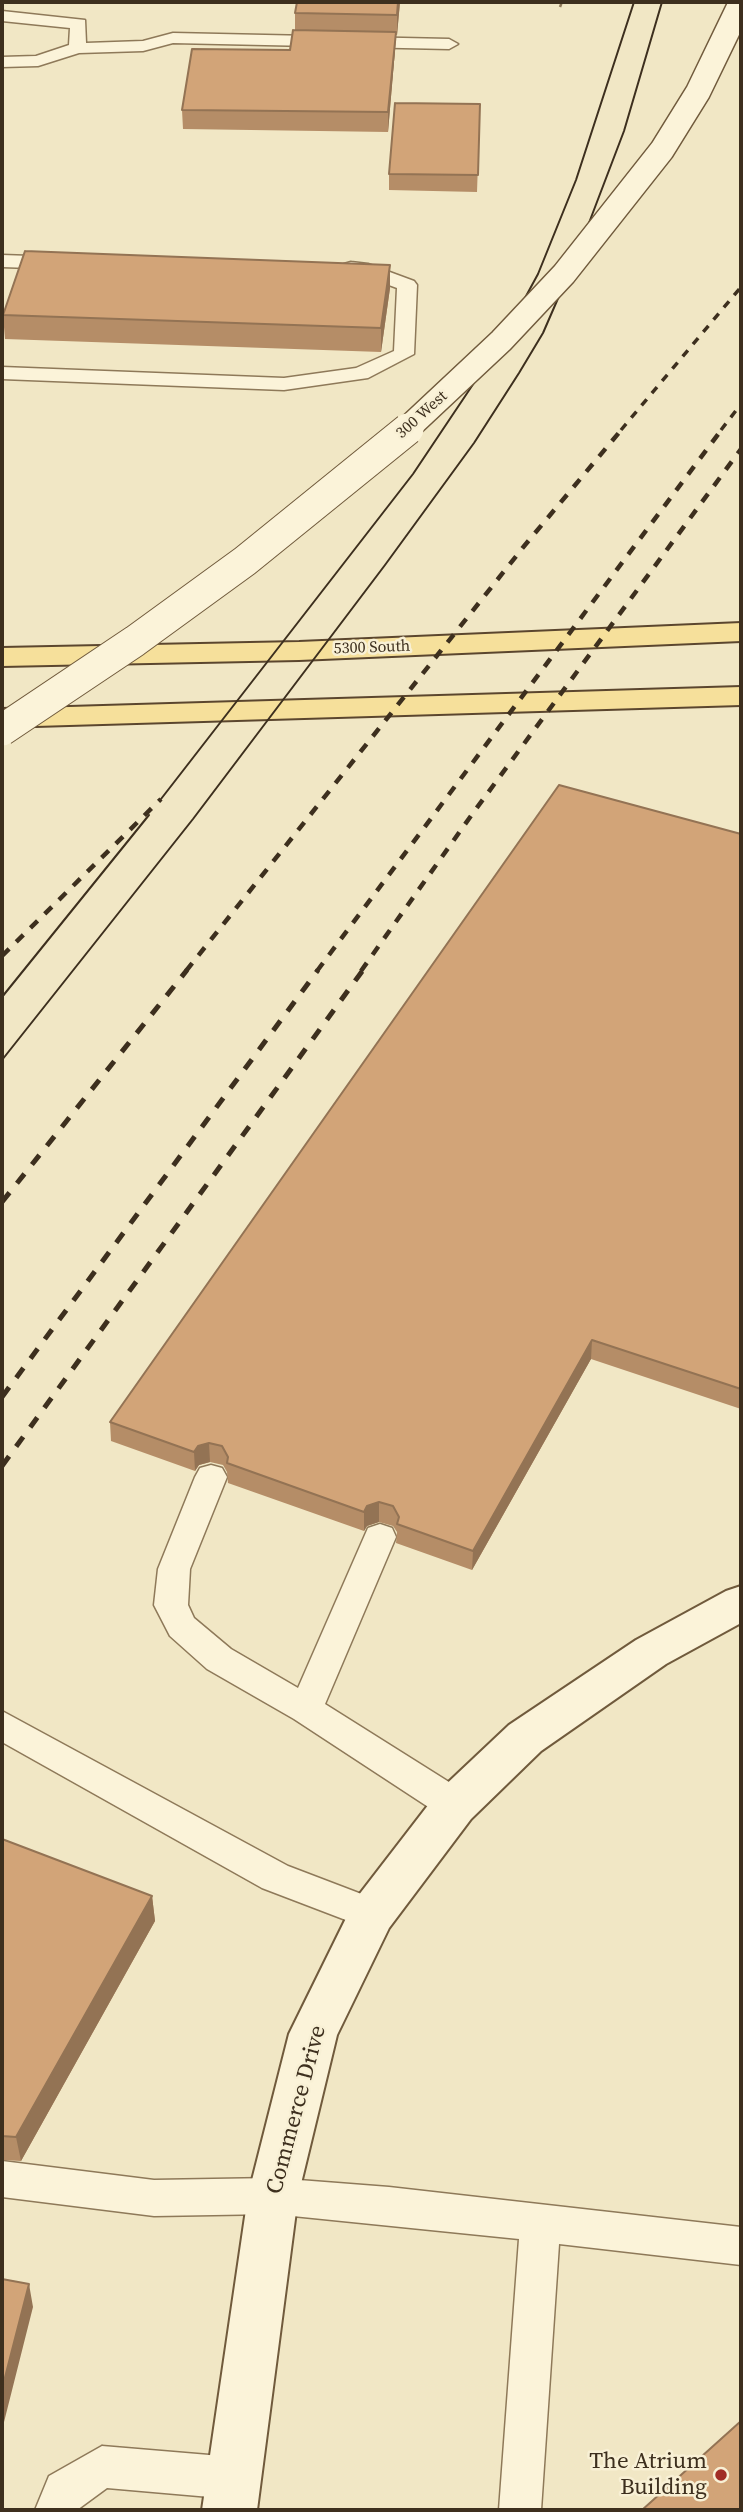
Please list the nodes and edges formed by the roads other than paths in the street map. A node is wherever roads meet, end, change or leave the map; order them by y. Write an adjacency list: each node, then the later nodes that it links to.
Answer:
1 (741, 3): 14 (street, 300 West, bridge)
2 (2, 16): 4 (lane)
3 (449, 44): 4 (lane)
4 (77, 48): 5 (lane)
5 (2, 62)
6 (2, 261): 7 (lane)
7 (82, 264)
8 (334, 268): 9 (lane)
9 (2, 373)
10 (741, 632): 11 (main road, 5300 South)
11 (2, 657)
12 (741, 696): 13 (main road)
13 (2, 718)
14 (2, 730)
15 (211, 1477): 18 (lane)
16 (380, 1537): 18 (lane)
17 (741, 1603): 20 (street, Commerce Drive)
18 (306, 1709): 20 (lane)
19 (2, 1725): 21 (lane)
20 (455, 1805): 21 (street, Commerce Drive)
21 (372, 1914): 23 (street, Commerce Drive)
22 (2, 2179): 23 (lane)
23 (273, 2196): 24 (lane); 26 (street, Commerce Drive)
24 (540, 2224): 25 (lane); 28 (lane)
25 (741, 2246)
26 (231, 2494): 27 (lane)
27 (56, 2510)
28 (520, 2510)

